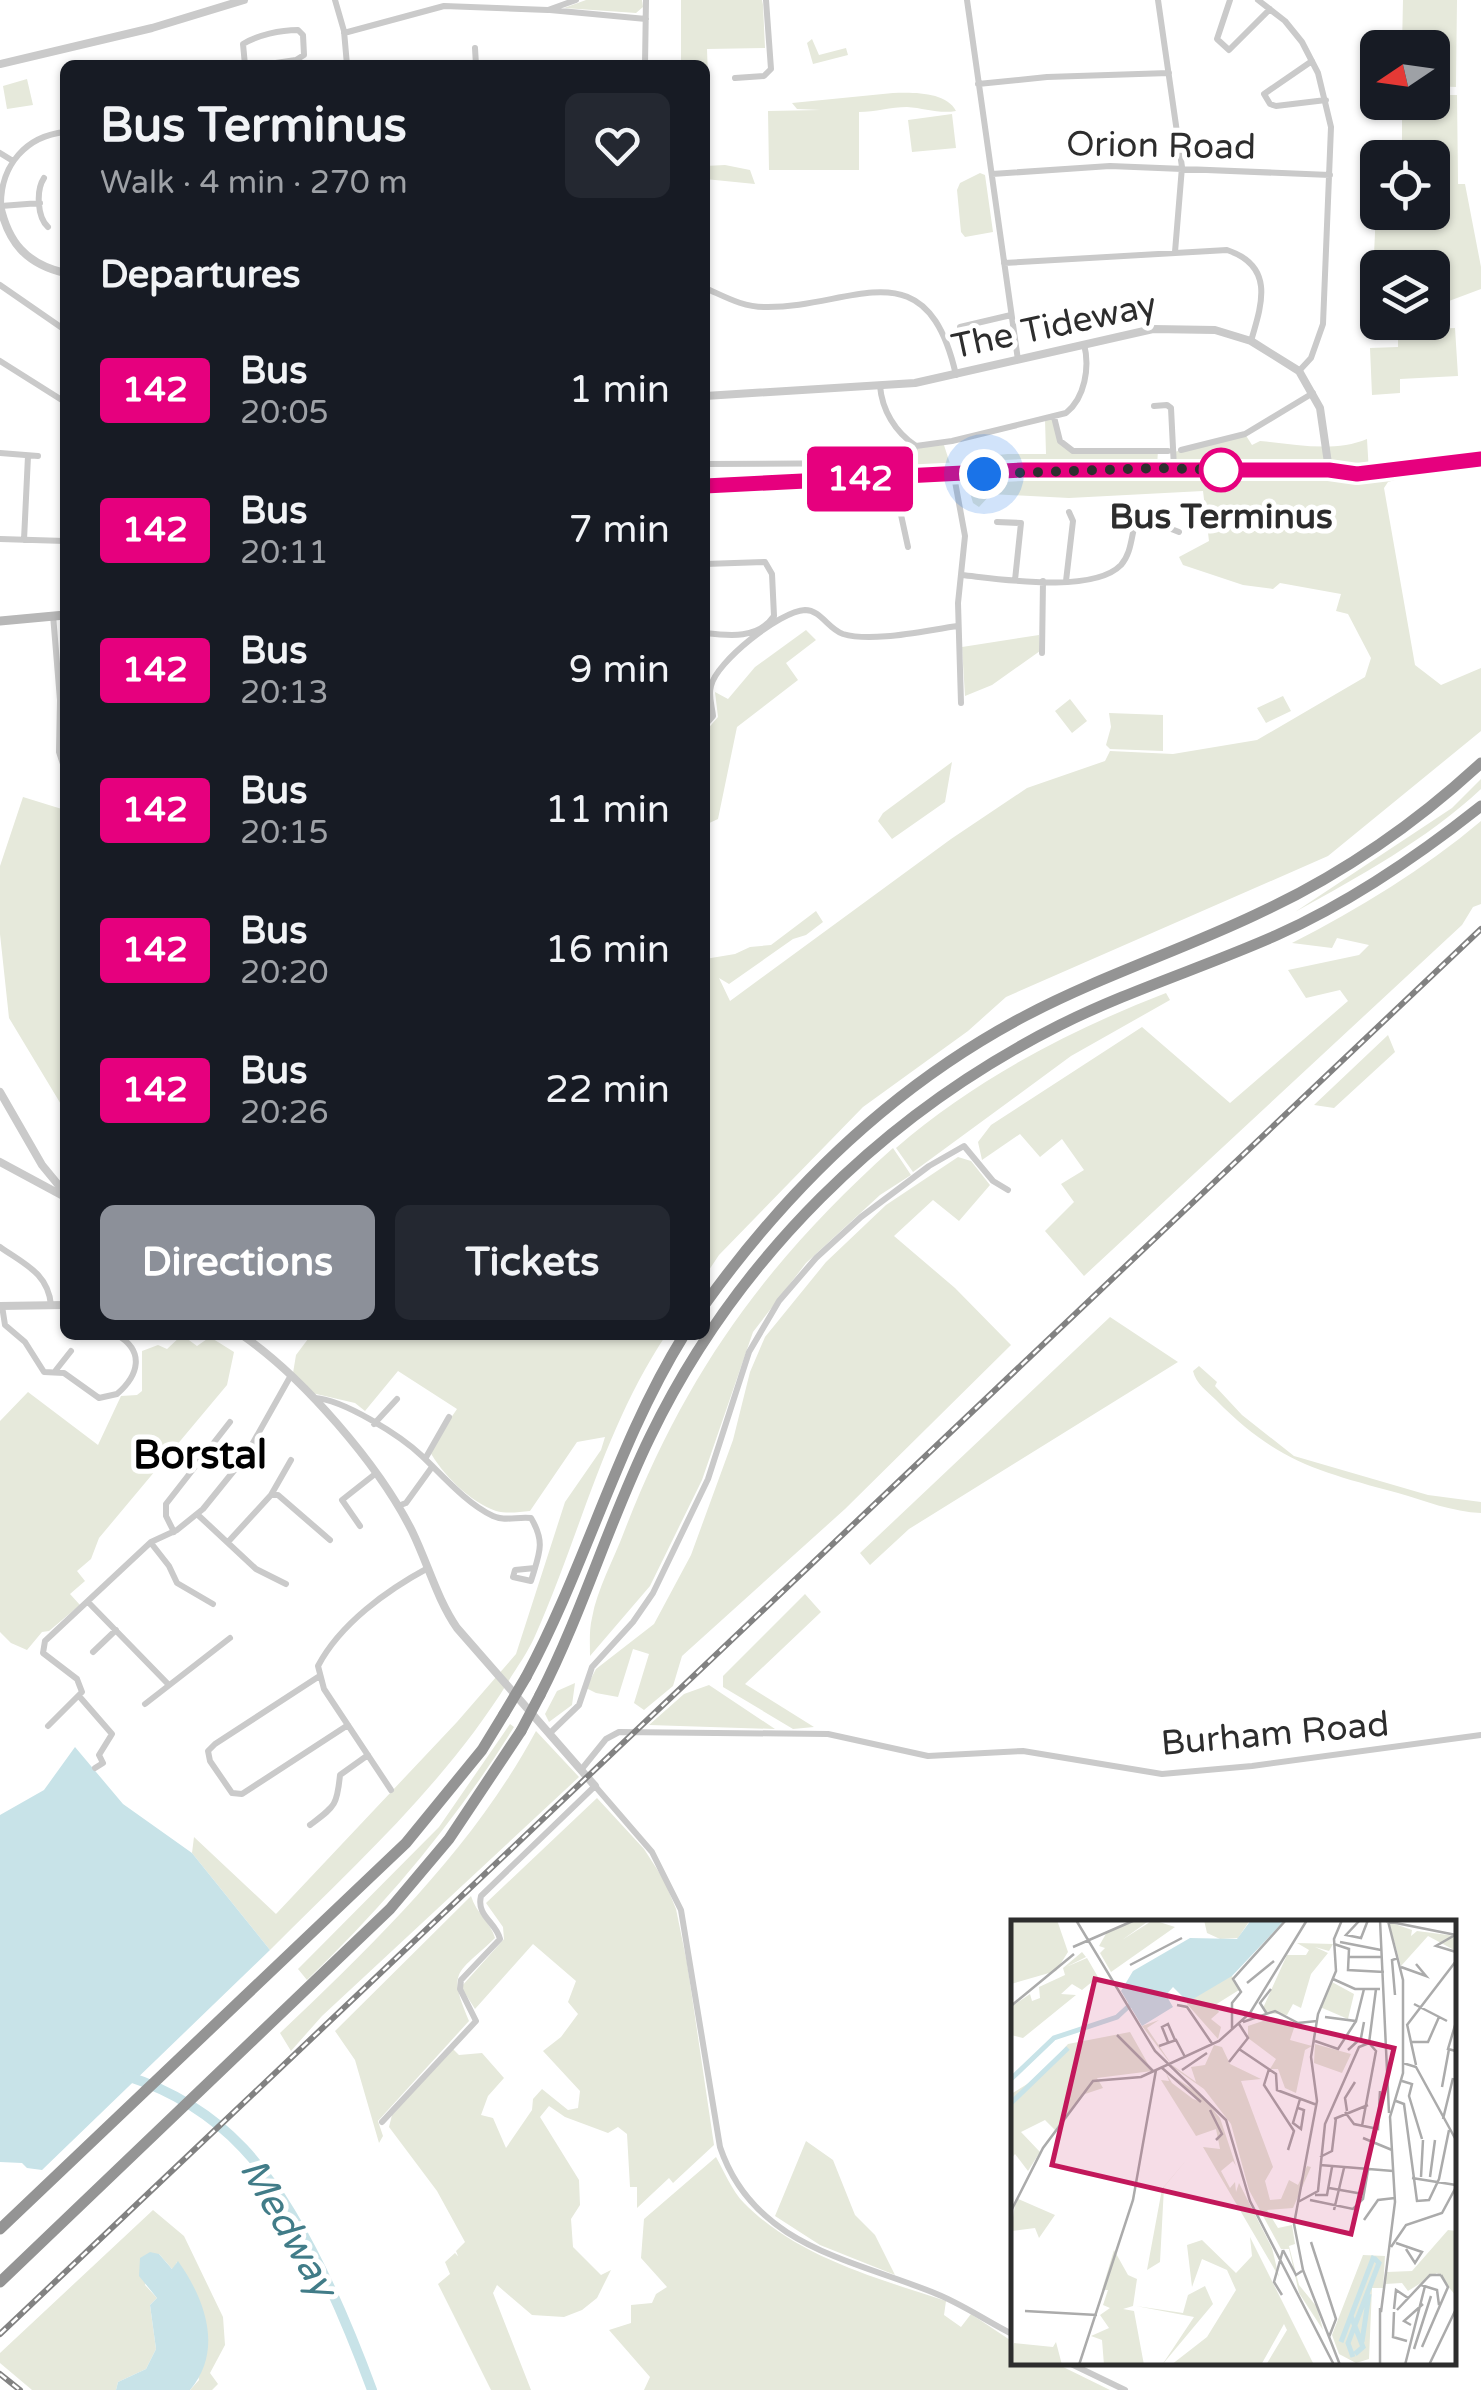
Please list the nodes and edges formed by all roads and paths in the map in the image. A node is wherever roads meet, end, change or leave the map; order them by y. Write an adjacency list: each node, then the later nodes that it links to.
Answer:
1 (244, 0): 13 (street)
2 (335, 0): 15 (street)
3 (576, 0): 12 (street)
4 (646, 0): 14 (street)
5 (766, 0): 25 (street)
6 (967, 0): 26 (street)
7 (1158, 0): 24 (street)
8 (1230, 0): 11 (street)
9 (1258, 0): 11 (street)
10 (202, 2): 13 (street)
11 (1270, 9): 22 (street)
12 (548, 10): 14 (street); 15 (street)
13 (206, 12): 23 (street)
14 (646, 18): 21 (street)
15 (344, 33): 19 (street)
16 (475, 48): 20 (street)
17 (245, 60): 18 (street)
18 (296, 60)
19 (347, 60)
20 (476, 60)
21 (645, 60)
22 (1312, 61): 27 (street); 27 (street)
23 (0, 64)
24 (1168, 73): 26 (street); 31 (street)
25 (735, 78)
26 (978, 84): 32 (street)
27 (1326, 100): 33 (street)
28 (60, 134): 30 (street)
29 (0, 154): 30 (street)
30 (12, 162): 36 (street)
31 (1182, 168): 32 (street, Orion Road); 33 (street, Orion Road); 38 (street)
32 (992, 174): 39 (street)
33 (1330, 175): 50 (street)
34 (44, 178): 35 (street)
35 (40, 203): 36 (street); 37 (street)
36 (0, 205): 40 (street)
37 (48, 227)
38 (1176, 252): 39 (street); 46 (street)
39 (1004, 263): 43 (street)
40 (60, 271)
41 (0, 284): 44 (street)
42 (710, 290): 51 (street)
43 (1011, 316): 45 (street); 49 (street)
44 (60, 326)
45 (960, 327)
46 (1251, 341): 47 (street, The Tideway); 50 (street, The Tideway)
47 (1084, 344): 49 (street, The Tideway); 57 (street)
48 (0, 360): 55 (street)
49 (1018, 360): 51 (street, The Tideway)
50 (1299, 371): 53 (street, The Tideway)
51 (956, 375): 52 (street, The Tideway)
52 (880, 386): 54 (street, The Tideway); 58 (street)
53 (1314, 392): 60 (street); 67 (street, The Tideway)
54 (710, 396)
55 (60, 399)
56 (1154, 406): 66 (street)
57 (1054, 418): 58 (street); 59 (street)
58 (916, 446): 65 (street)
59 (1168, 450)
60 (1181, 450)
61 (0, 453): 62 (street)
62 (28, 456): 63 (street); 75 (street)
63 (38, 456)
64 (1481, 460): 67 (main road)
65 (710, 464)
66 (1174, 468): 67 (main road); 68 (main road)
67 (1329, 470)
68 (954, 476): 69 (main road); 79 (street)
69 (892, 478): 70 (main road); 77 (street)
70 (710, 486)
71 (1069, 512): 82 (street)
72 (997, 522): 80 (street)
73 (1178, 532): 82 (street)
74 (0, 539): 75 (street)
75 (24, 540): 76 (street)
76 (60, 542)
77 (908, 547)
78 (710, 564): 86 (street)
79 (962, 575): 80 (street); 85 (street)
80 (1016, 580): 81 (street)
81 (1042, 581): 82 (street); 87 (street)
82 (1066, 581)
83 (59, 615): 84 (main road)
84 (0, 621)
85 (958, 626): 89 (street); 90 (street)
86 (710, 633)
87 (1042, 654)
88 (710, 689): 91 (street)
89 (710, 689)
90 (961, 703)
91 (710, 719)
92 (1481, 762): 100 (highway)
93 (1481, 806): 104 (highway, bridge)
94 (0, 1092): 96 (street)
95 (0, 1162): 98 (street)
96 (60, 1188)
97 (1008, 1190): 143 (street)
98 (60, 1192)
99 (0, 1247): 101 (street)
100 (710, 1297)
101 (50, 1305): 102 (street); 103 (street)
102 (60, 1305)
103 (1, 1306): 110 (street)
104 (710, 1336)
105 (124, 1340): 110 (street)
106 (248, 1340): 111 (street)
107 (681, 1340): 152 (highway, bridge)
108 (707, 1340): 153 (highway, bridge)
109 (71, 1351): 110 (street)
110 (56, 1370)
111 (290, 1377): 112 (street); 123 (street)
112 (314, 1398): 116 (street); 120 (street)
113 (397, 1399): 116 (street)
114 (449, 1416): 117 (street)
115 (230, 1422): 125 (street)
116 (374, 1424): 117 (street)
117 (424, 1459): 119 (street)
118 (292, 1460): 121 (street)
119 (432, 1467): 122 (street); 130 (street)
120 (376, 1474): 122 (street); 124 (street)
121 (271, 1495): 126 (street); 127 (street)
122 (398, 1506): 129 (street)
123 (198, 1514): 125 (street); 127 (street)
124 (360, 1526)
125 (174, 1532): 128 (street)
126 (330, 1540)
127 (228, 1542): 131 (street)
128 (151, 1543): 132 (street); 133 (street)
129 (428, 1568): 137 (street); 143 (street)
130 (535, 1568)
131 (286, 1584)
132 (88, 1602): 134 (street); 139 (street)
133 (213, 1604)
134 (116, 1630): 136 (street); 138 (street)
135 (230, 1638): 138 (street)
136 (92, 1652)
137 (318, 1677): 141 (street); 141 (street)
138 (168, 1684): 140 (street)
139 (79, 1696): 142 (street); 146 (street)
140 (146, 1704)
141 (348, 1725): 145 (street)
142 (48, 1726)
143 (550, 1733): 147 (street)
144 (1481, 1734): 147 (street, Burham Road)
145 (368, 1755): 149 (street); 150 (street)
146 (96, 1768)
147 (581, 1770): 148 (street)
148 (595, 1786): 151 (street); 154 (street)
149 (391, 1790)
150 (310, 1824)
151 (382, 2122)
152 (0, 2229)
153 (0, 2282)
154 (1011, 2333)
155 (1074, 2365): 156 (street)
156 (1125, 2390)

